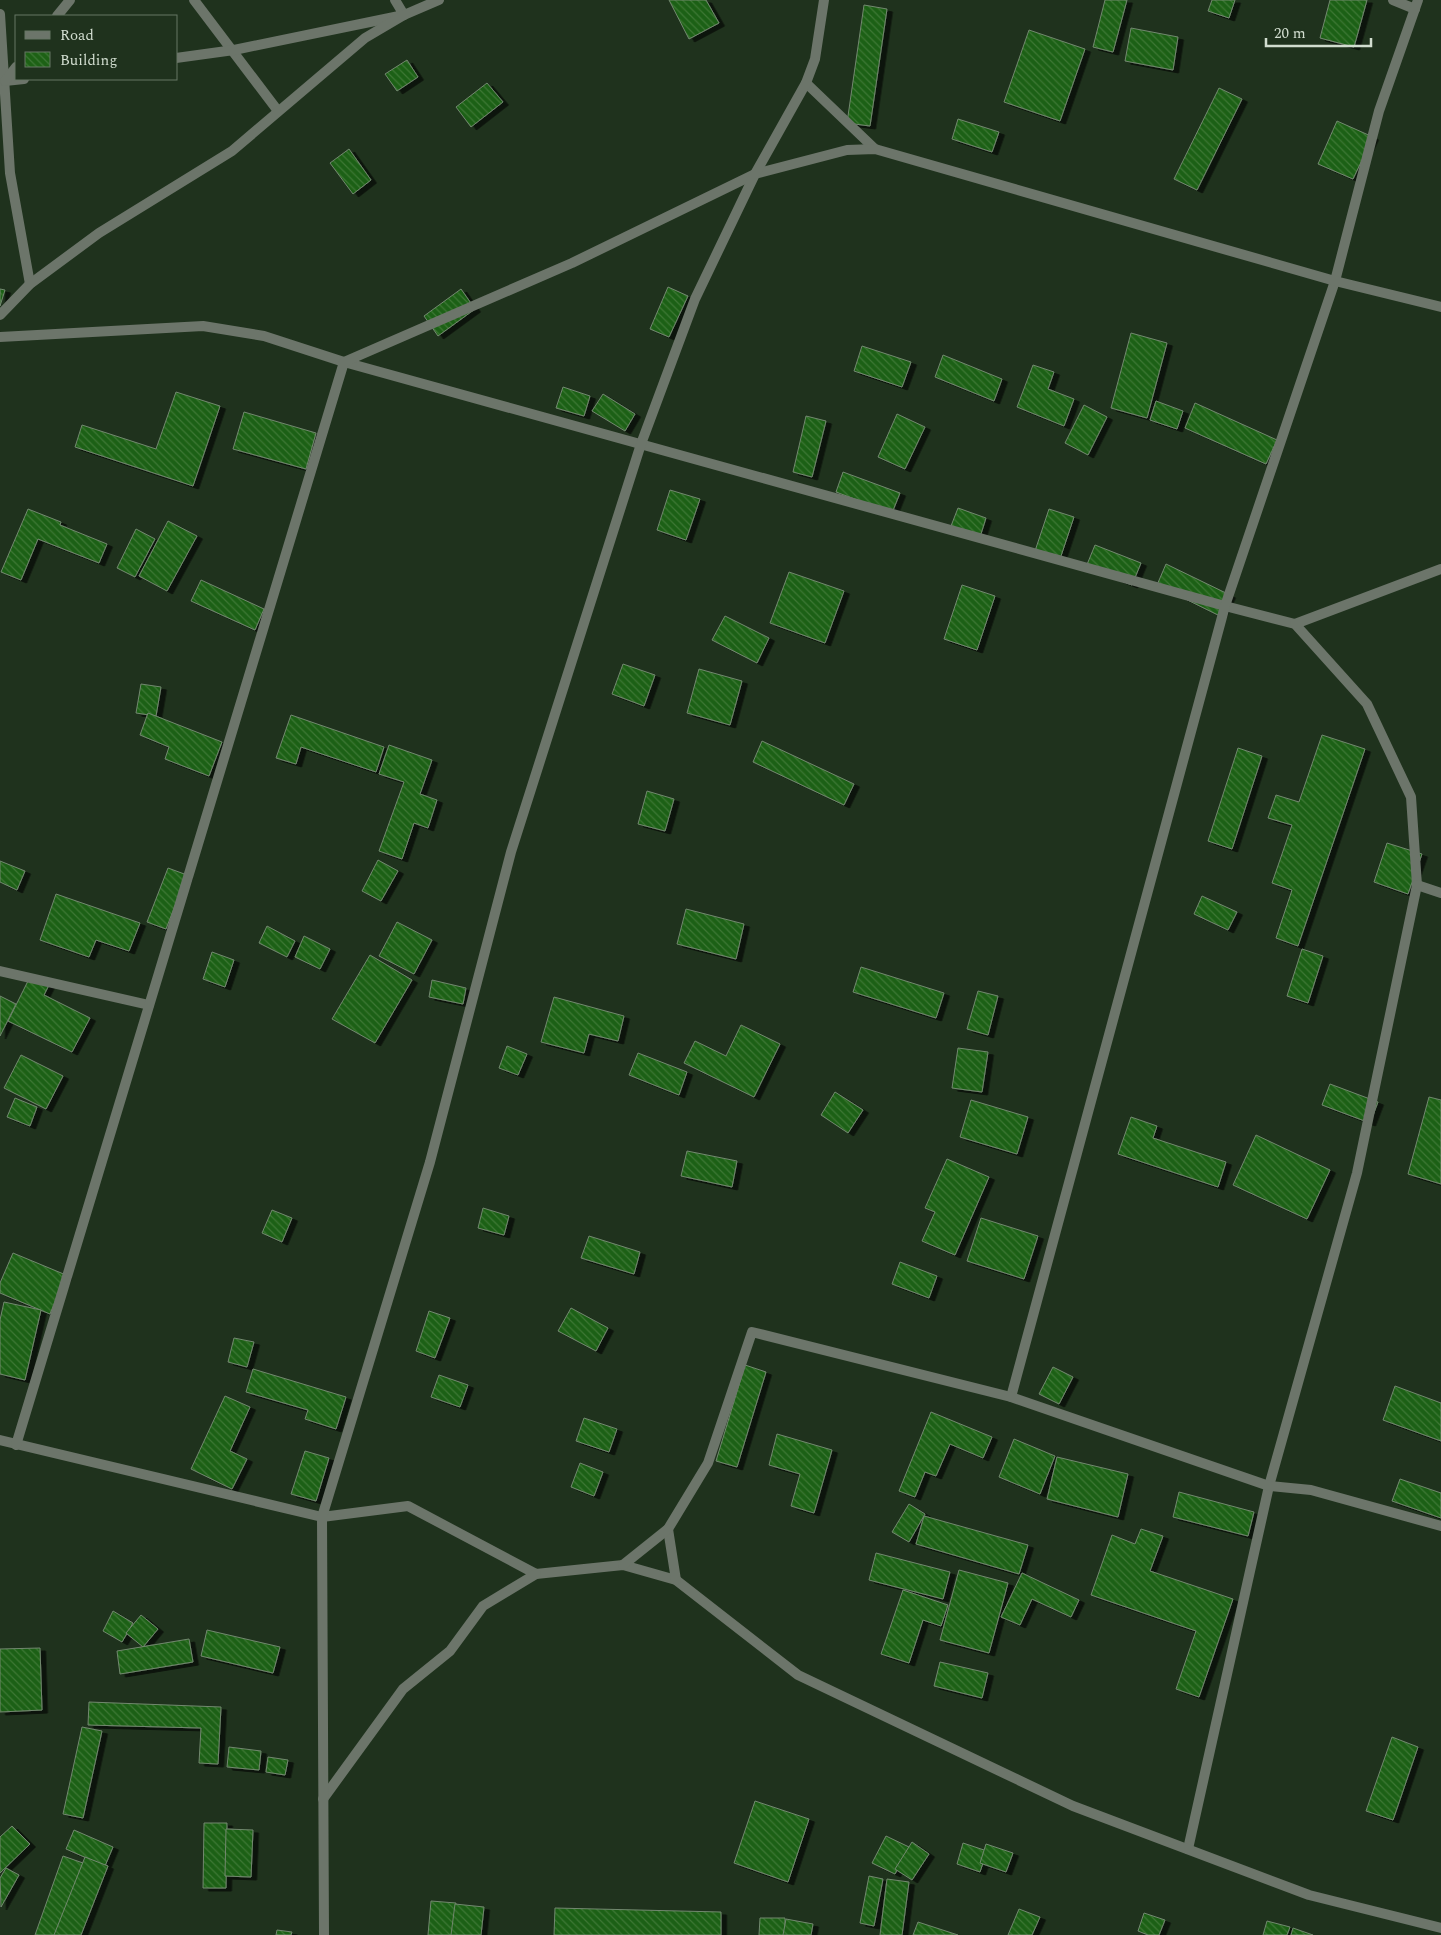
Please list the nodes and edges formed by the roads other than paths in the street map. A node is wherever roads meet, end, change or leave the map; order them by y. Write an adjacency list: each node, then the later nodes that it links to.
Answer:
1 (70, 0): 9 (street)
2 (194, 0): 11 (street)
3 (395, 0): 10 (street)
4 (438, 0): 10 (street)
5 (824, 0): 16 (street)
6 (1393, 0): 7 (street)
7 (1416, 4): 20 (street)
8 (0, 14): 15 (street)
9 (58, 15)
10 (404, 15): 11 (street); 17 (street)
11 (234, 50): 12 (street); 17 (street)
12 (178, 58)
13 (15, 68): 15 (street)
14 (15, 80): 15 (street)
15 (5, 81): 21 (street)
16 (806, 83): 18 (street); 19 (street)
17 (278, 111): 21 (street)
18 (875, 149): 19 (street); 20 (street)
19 (755, 174): 25 (street); 26 (street)
20 (1335, 280): 22 (street); 28 (street)
21 (30, 284): 23 (street)
22 (1441, 307)
23 (0, 315)
24 (0, 337): 25 (street)
25 (344, 362): 26 (street); 33 (street)
26 (641, 444): 28 (street); 38 (street)
27 (1441, 569): 29 (street)
28 (1225, 606): 29 (street); 34 (street)
29 (1295, 624): 30 (street)
30 (1417, 886): 31 (street); 37 (street)
31 (1441, 893)
32 (0, 971): 33 (street)
33 (149, 1005): 36 (street)
34 (1011, 1397): 37 (street); 40 (street)
35 (0, 1440): 36 (street)
36 (16, 1446): 38 (street)
37 (1269, 1486): 39 (street); 45 (street)
38 (322, 1517): 42 (street); 44 (street)
39 (1441, 1526)
40 (668, 1529): 41 (street); 43 (street)
41 (623, 1565): 42 (street); 43 (street)
42 (536, 1574): 44 (street)
43 (676, 1580): 45 (street)
44 (323, 1799): 47 (street)
45 (1188, 1849): 46 (street)
46 (1441, 1928)
47 (324, 1935)

